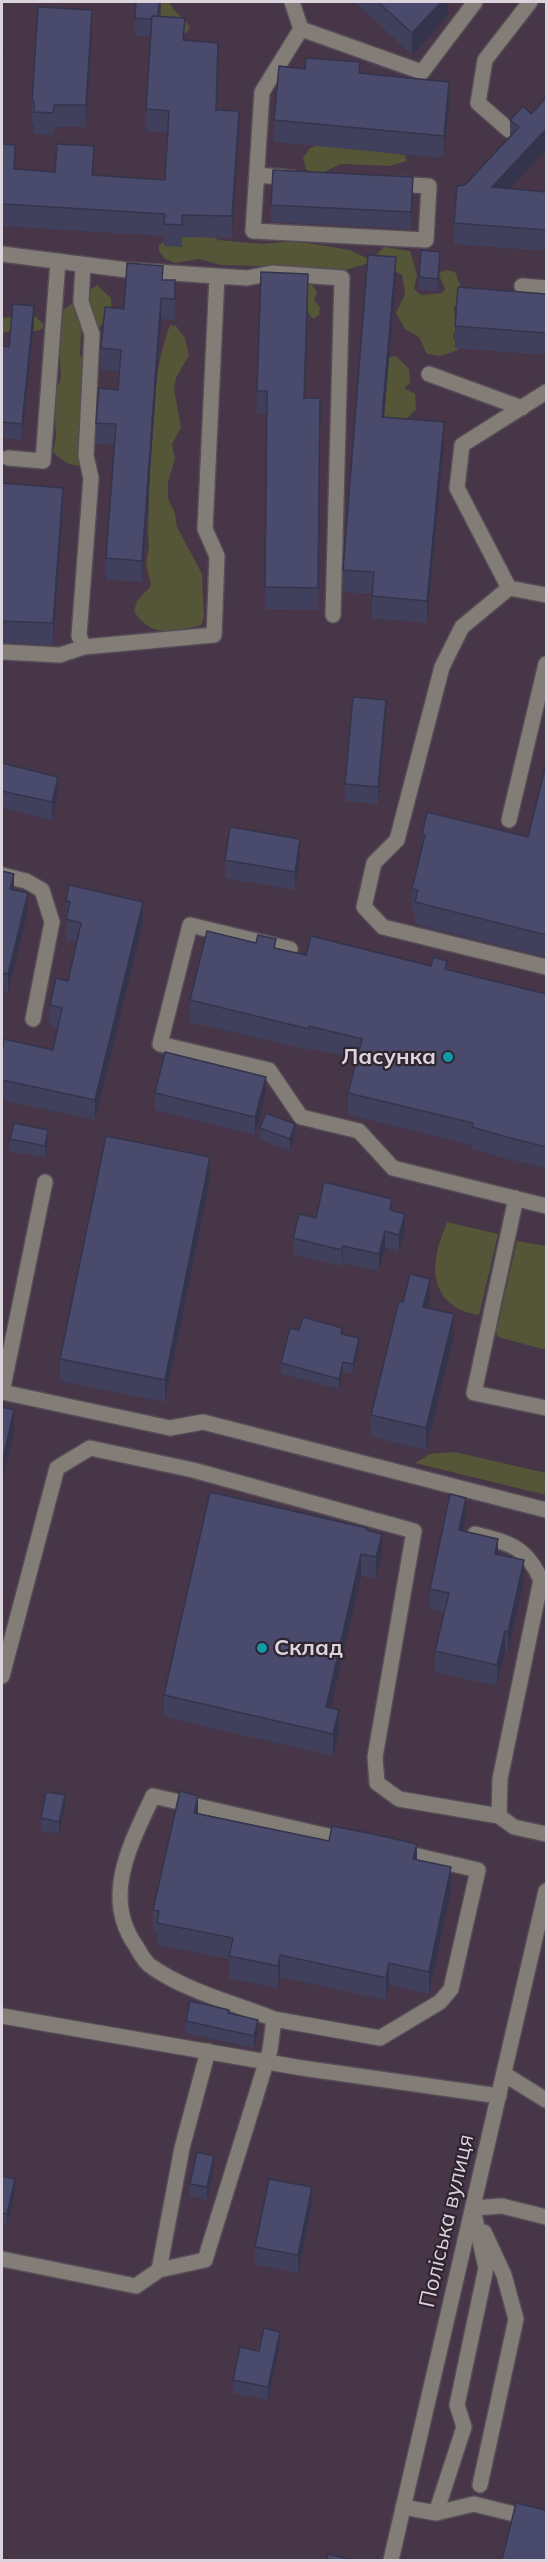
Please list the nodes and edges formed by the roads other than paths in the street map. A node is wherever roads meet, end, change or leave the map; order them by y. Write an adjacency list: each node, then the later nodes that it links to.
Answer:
1 (292, 2): 4 (street)
2 (475, 2): 4 (street)
3 (530, 2): 5 (street)
4 (301, 29): 6 (street)
5 (509, 130)
6 (257, 175): 7 (street); 8 (street)
7 (314, 179)
8 (383, 183)
9 (2, 254): 10 (street)
10 (58, 261): 11 (street); 18 (street)
11 (83, 264): 12 (street); 22 (street)
12 (217, 276): 21 (street); 22 (street)
13 (522, 286): 14 (street)
14 (546, 288)
15 (429, 374): 17 (street)
16 (546, 392): 17 (street)
17 (522, 408): 19 (street)
18 (8, 458)
19 (508, 588): 20 (street); 28 (street)
20 (546, 596)
21 (333, 615)
22 (84, 647): 23 (street)
23 (2, 652)
24 (546, 664): 25 (street)
25 (509, 820)
26 (2, 875): 29 (street)
27 (290, 949): 31 (street)
28 (546, 967)
29 (33, 1019)
30 (45, 1182): 34 (street)
31 (516, 1198): 32 (street); 33 (street)
32 (546, 1206)
33 (546, 1408)
34 (546, 1510)
35 (475, 1534): 37 (street)
36 (2, 1676): 37 (street)
37 (499, 1816): 38 (street)
38 (546, 1834)
39 (362, 1844): 43 (street)
40 (385, 1849): 43 (street)
41 (546, 1891): 46 (street, Поліська вулиця)
42 (2, 2016): 44 (street)
43 (274, 2019): 45 (street)
44 (208, 2051): 45 (street); 52 (street)
45 (265, 2061): 47 (street); 52 (street)
46 (504, 2074): 47 (street, Поліська вулиця); 48 (street)
47 (499, 2096): 49 (street, Поліська вулиця)
48 (546, 2100)
49 (473, 2208): 50 (street); 53 (street); 54 (street, Поліська вулиця); 55 (street)
50 (546, 2217)
51 (2, 2259): 52 (street)
52 (159, 2270)
53 (480, 2485)
54 (404, 2507): 55 (street); 57 (street, Поліська вулиця)
55 (436, 2513): 56 (street)
56 (546, 2522)
57 (391, 2560)

